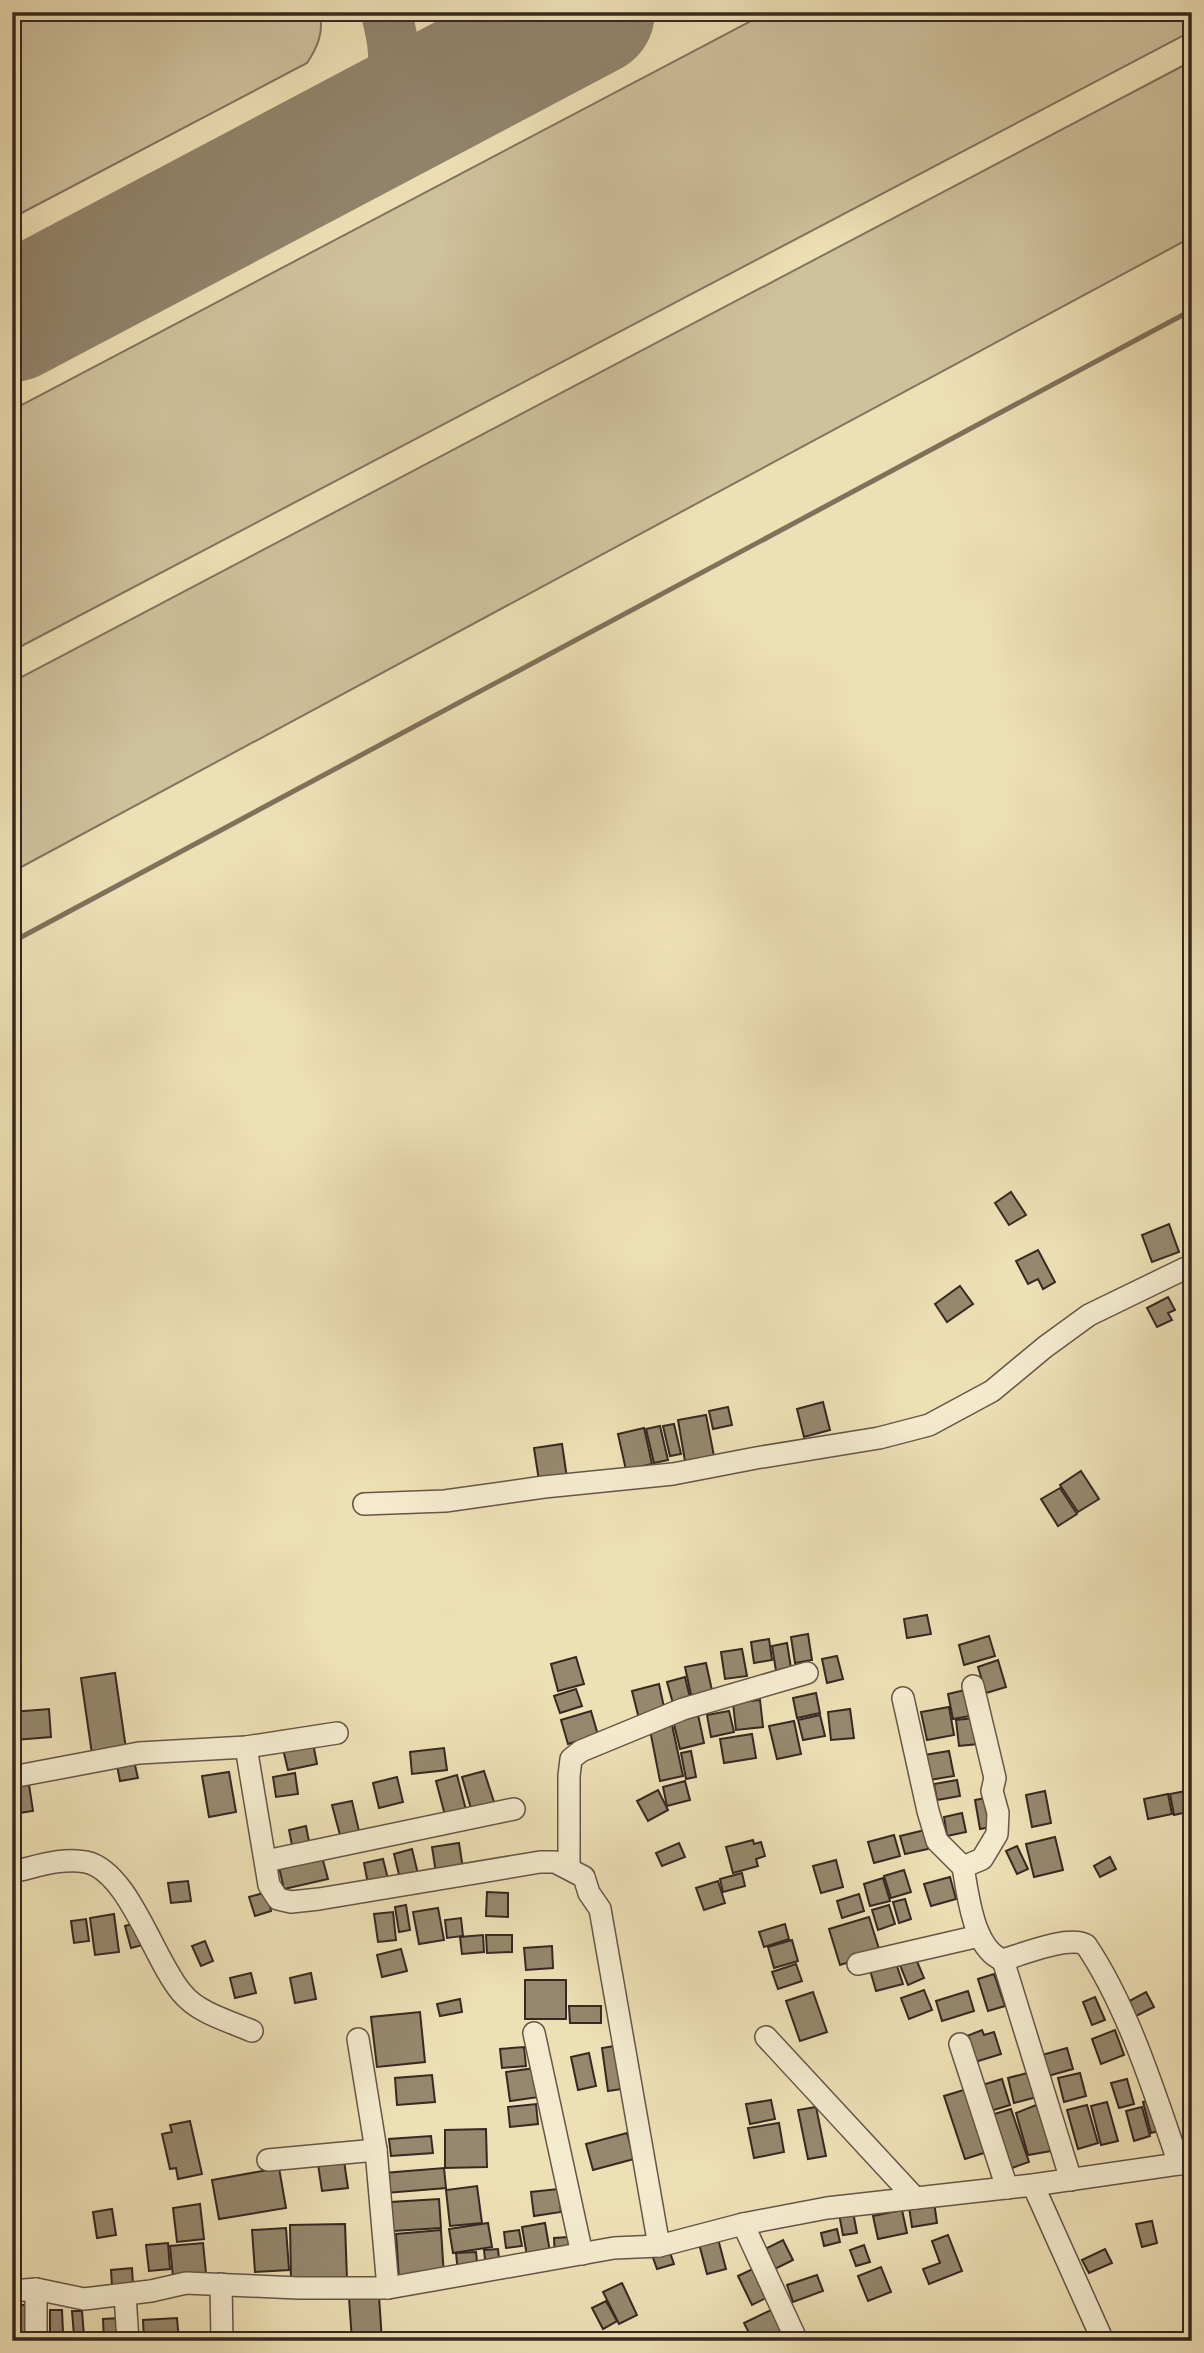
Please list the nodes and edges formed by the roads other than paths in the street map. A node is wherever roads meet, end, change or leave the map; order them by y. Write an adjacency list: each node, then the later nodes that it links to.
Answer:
1 (1192, 1265): 2 (street)
2 (364, 1504)
3 (807, 1673): 12 (street)
4 (973, 1686): 11 (street)
5 (903, 1698): 11 (street)
6 (337, 1733): 7 (street)
7 (246, 1747): 8 (street); 10 (street)
8 (12, 1777)
9 (514, 1809): 10 (street)
10 (266, 1861): 12 (street)
11 (963, 1867): 14 (street)
12 (569, 1868): 30 (street)
13 (12, 1872): 17 (street)
14 (979, 1936): 15 (street); 16 (street)
15 (1003, 1960): 24 (street); 25 (street)
16 (858, 1964)
17 (252, 2032)
18 (534, 2033): 31 (street)
19 (766, 2037): 28 (street)
20 (358, 2039): 22 (street)
21 (960, 2044): 27 (street)
22 (376, 2150): 23 (street); 33 (street)
23 (268, 2160)
24 (1185, 2163): 25 (street)
25 (1070, 2180): 26 (street)
26 (1033, 2185): 27 (street); 41 (street)
27 (1007, 2188): 28 (street)
28 (915, 2198): 29 (street)
29 (743, 2224): 30 (street); 40 (street)
30 (659, 2246): 31 (street)
31 (582, 2254): 33 (street)
32 (221, 2284): 33 (street); 36 (street); 39 (street)
33 (388, 2288)
34 (36, 2289): 35 (street); 36 (street); 37 (street)
35 (12, 2291)
36 (125, 2295): 38 (street)
37 (36, 2341)
38 (128, 2341)
39 (222, 2341)
40 (797, 2341)
41 (1103, 2341)

